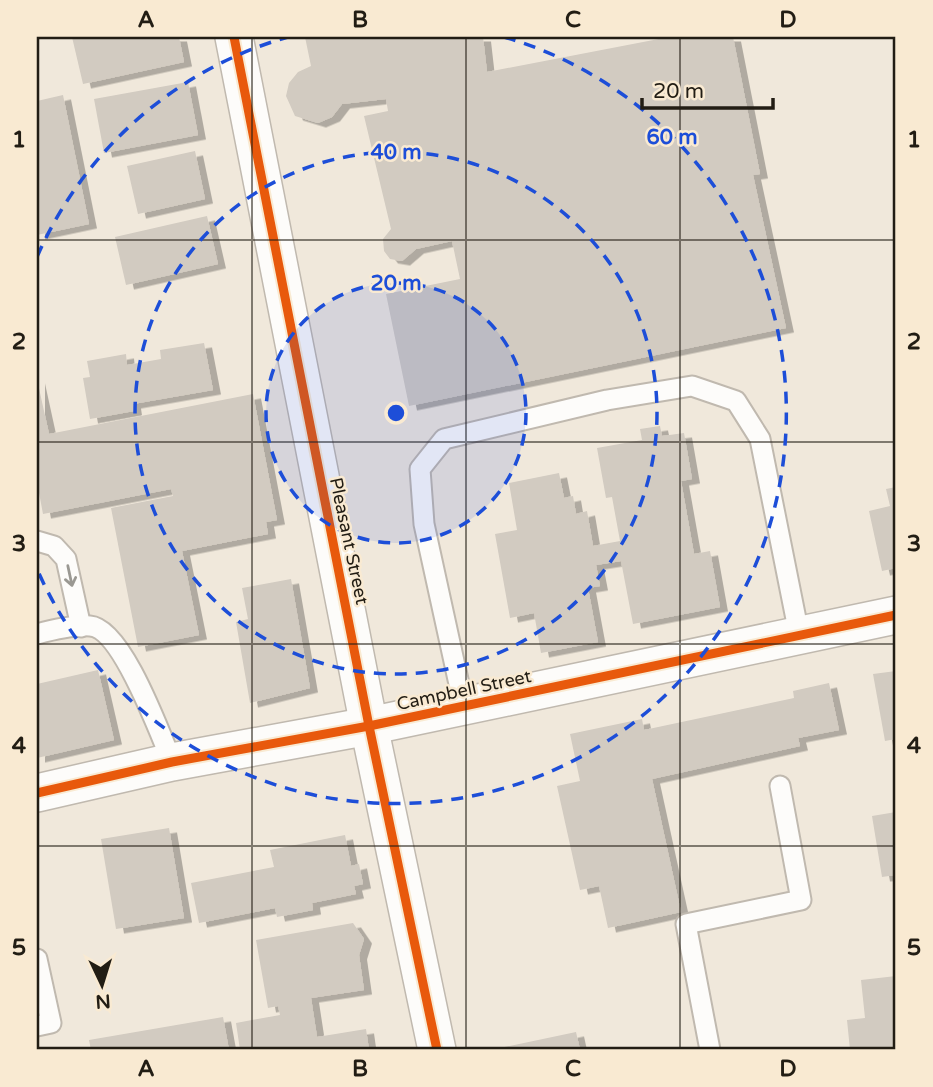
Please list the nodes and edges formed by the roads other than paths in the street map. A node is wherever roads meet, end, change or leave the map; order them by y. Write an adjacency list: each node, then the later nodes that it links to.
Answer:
1 (234, 37): 8 (street, Pleasant Street)
2 (37, 541): 4 (lane, one-way to 4)
3 (896, 615): 6 (street, Campbell Street)
4 (81, 627): 5 (lane); 9 (lane)
5 (37, 634)
6 (799, 634): 7 (street, Campbell Street); 7 (lane)
7 (464, 707): 8 (street, Campbell Street)
8 (369, 726): 9 (street, Campbell Street); 14 (street, Pleasant Street)
9 (172, 762): 11 (street, Campbell Street)
10 (780, 786): 15 (lane)
11 (37, 793)
12 (37, 959): 13 (lane)
13 (44, 1025)
14 (437, 1050)
15 (710, 1050)

